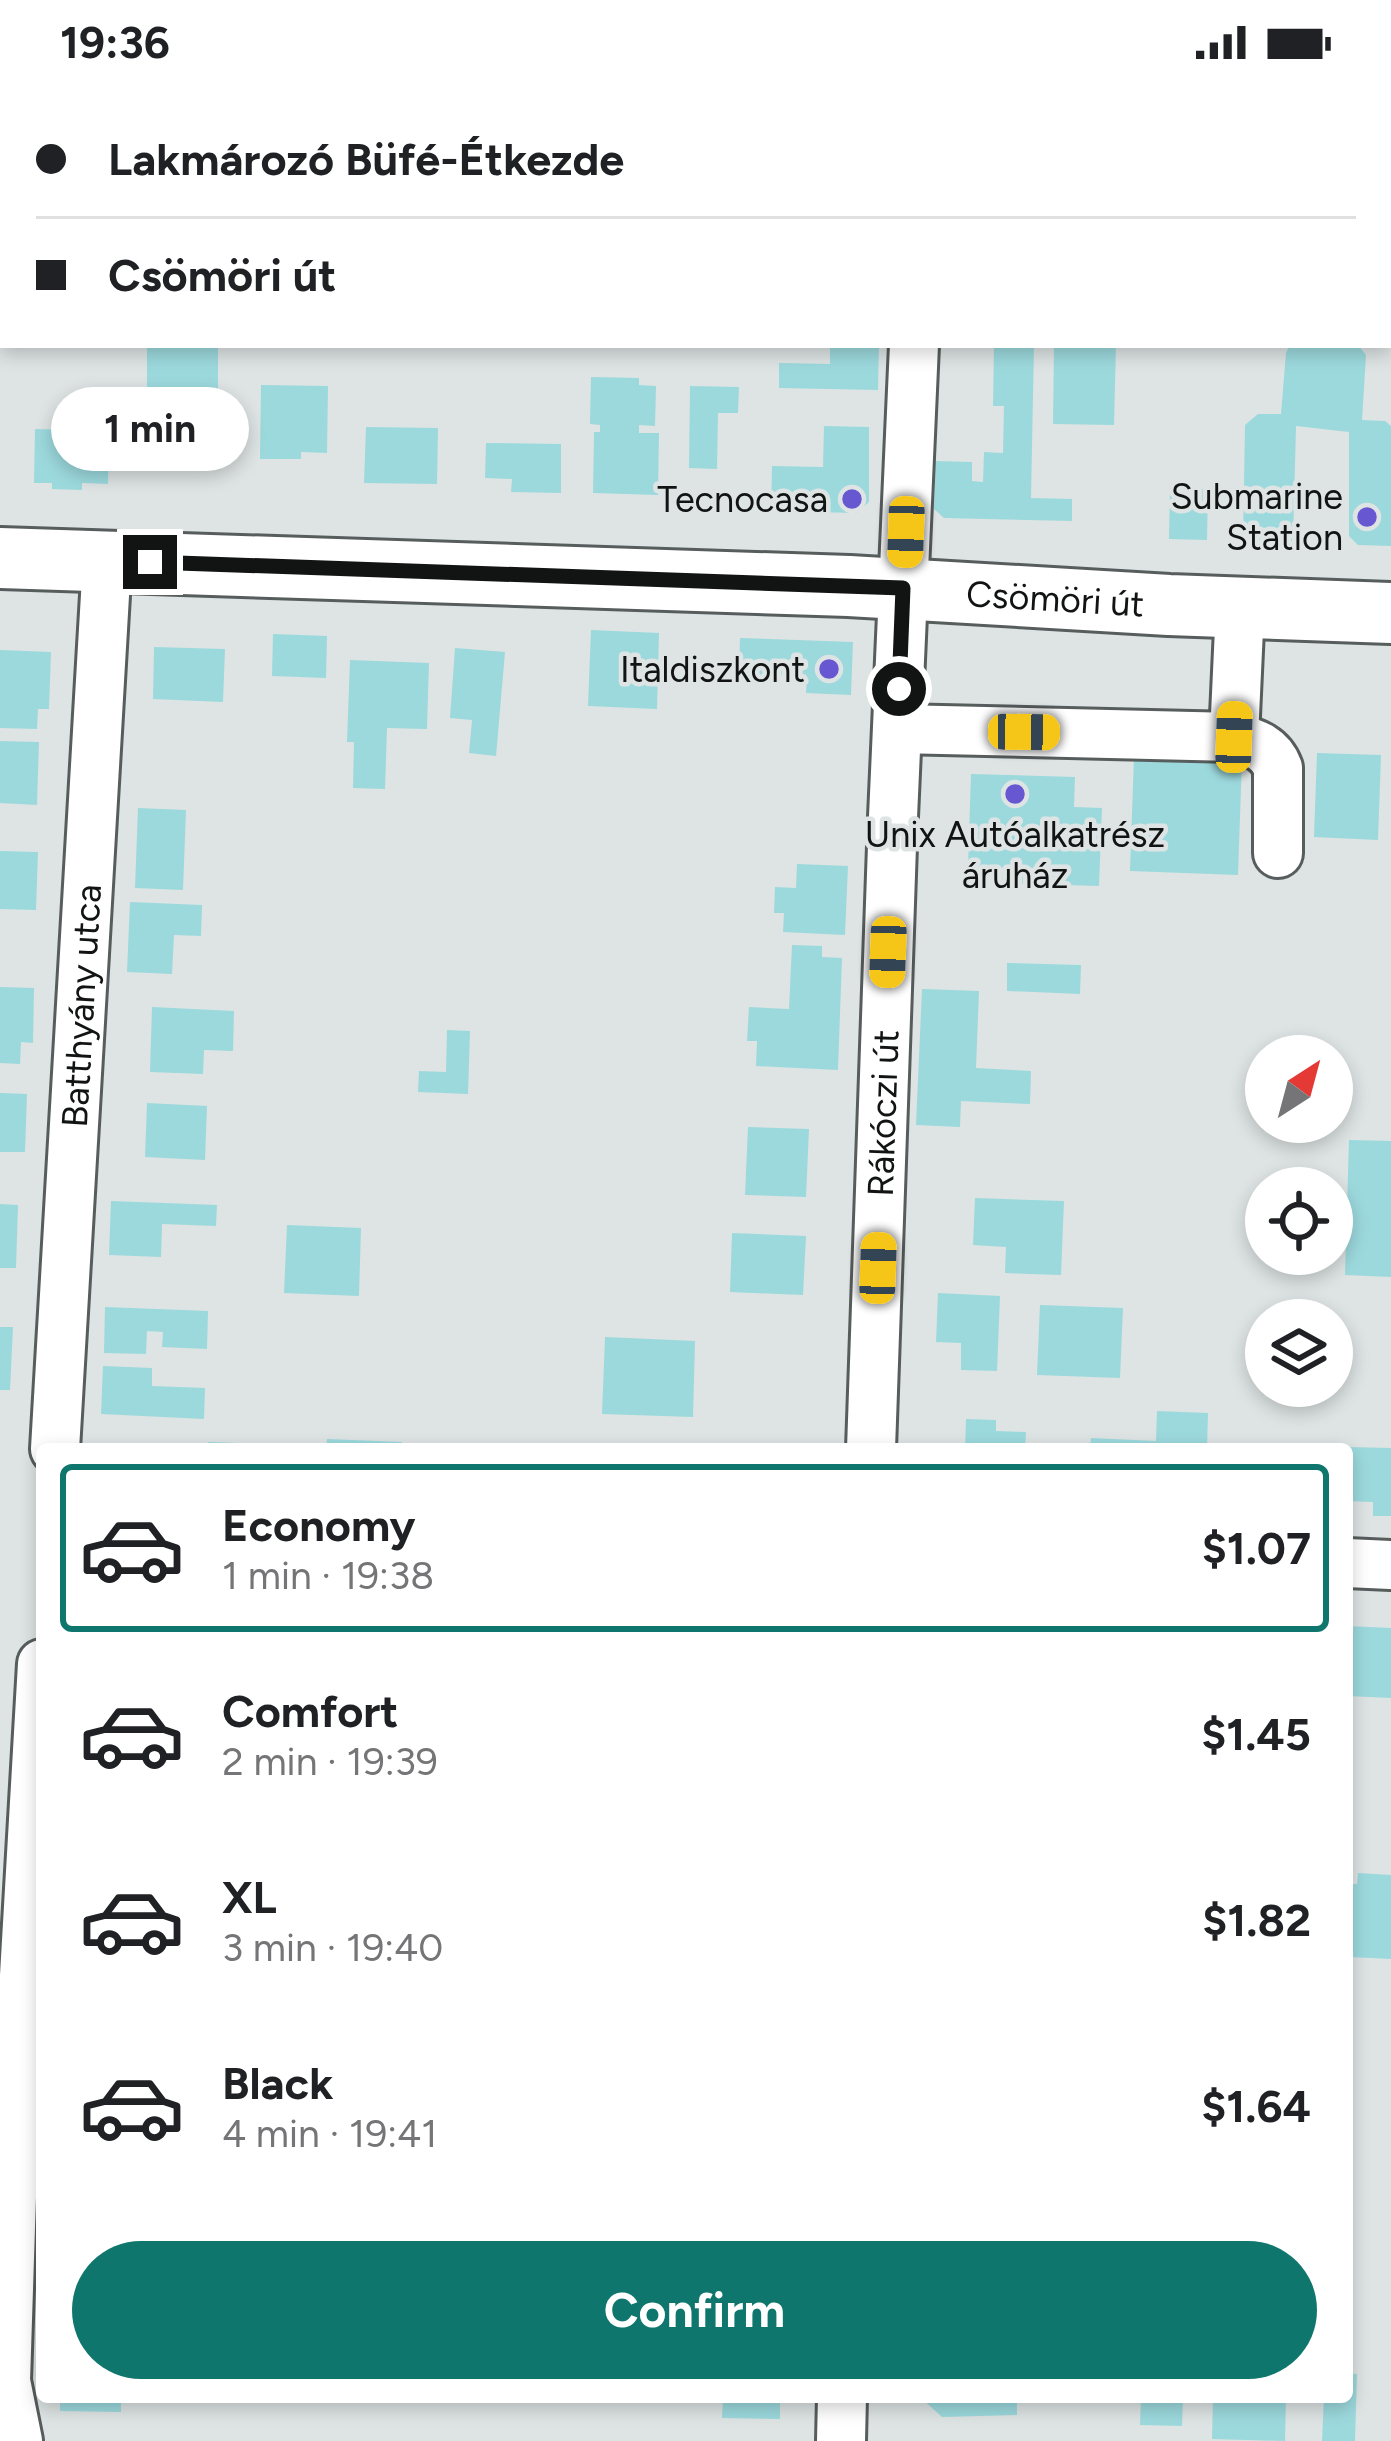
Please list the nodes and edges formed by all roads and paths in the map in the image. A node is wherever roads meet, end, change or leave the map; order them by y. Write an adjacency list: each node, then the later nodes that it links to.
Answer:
1 (914, 348): 4 (street, Rákóczi út)
2 (0, 558): 3 (main road, Csömöri út)
3 (107, 561): 4 (main road, Csömöri út); 10 (street, Batthyány utca)
4 (903, 588): 5 (main road, Csömöri út); 7 (street, Rákóczi út)
5 (1240, 607): 6 (main road, Csömöri út); 8 (street)
6 (1391, 613)
7 (898, 729): 8 (street); 11 (street, Rákóczi út)
8 (1234, 737): 9 (street)
9 (1278, 853)
10 (55, 1443)
11 (871, 1443)
12 (1353, 1563): 13 (street)
13 (1391, 1565)
14 (36, 1768): 16 (street)
15 (842, 2403): 17 (street)
16 (18, 2441)
17 (841, 2441)

